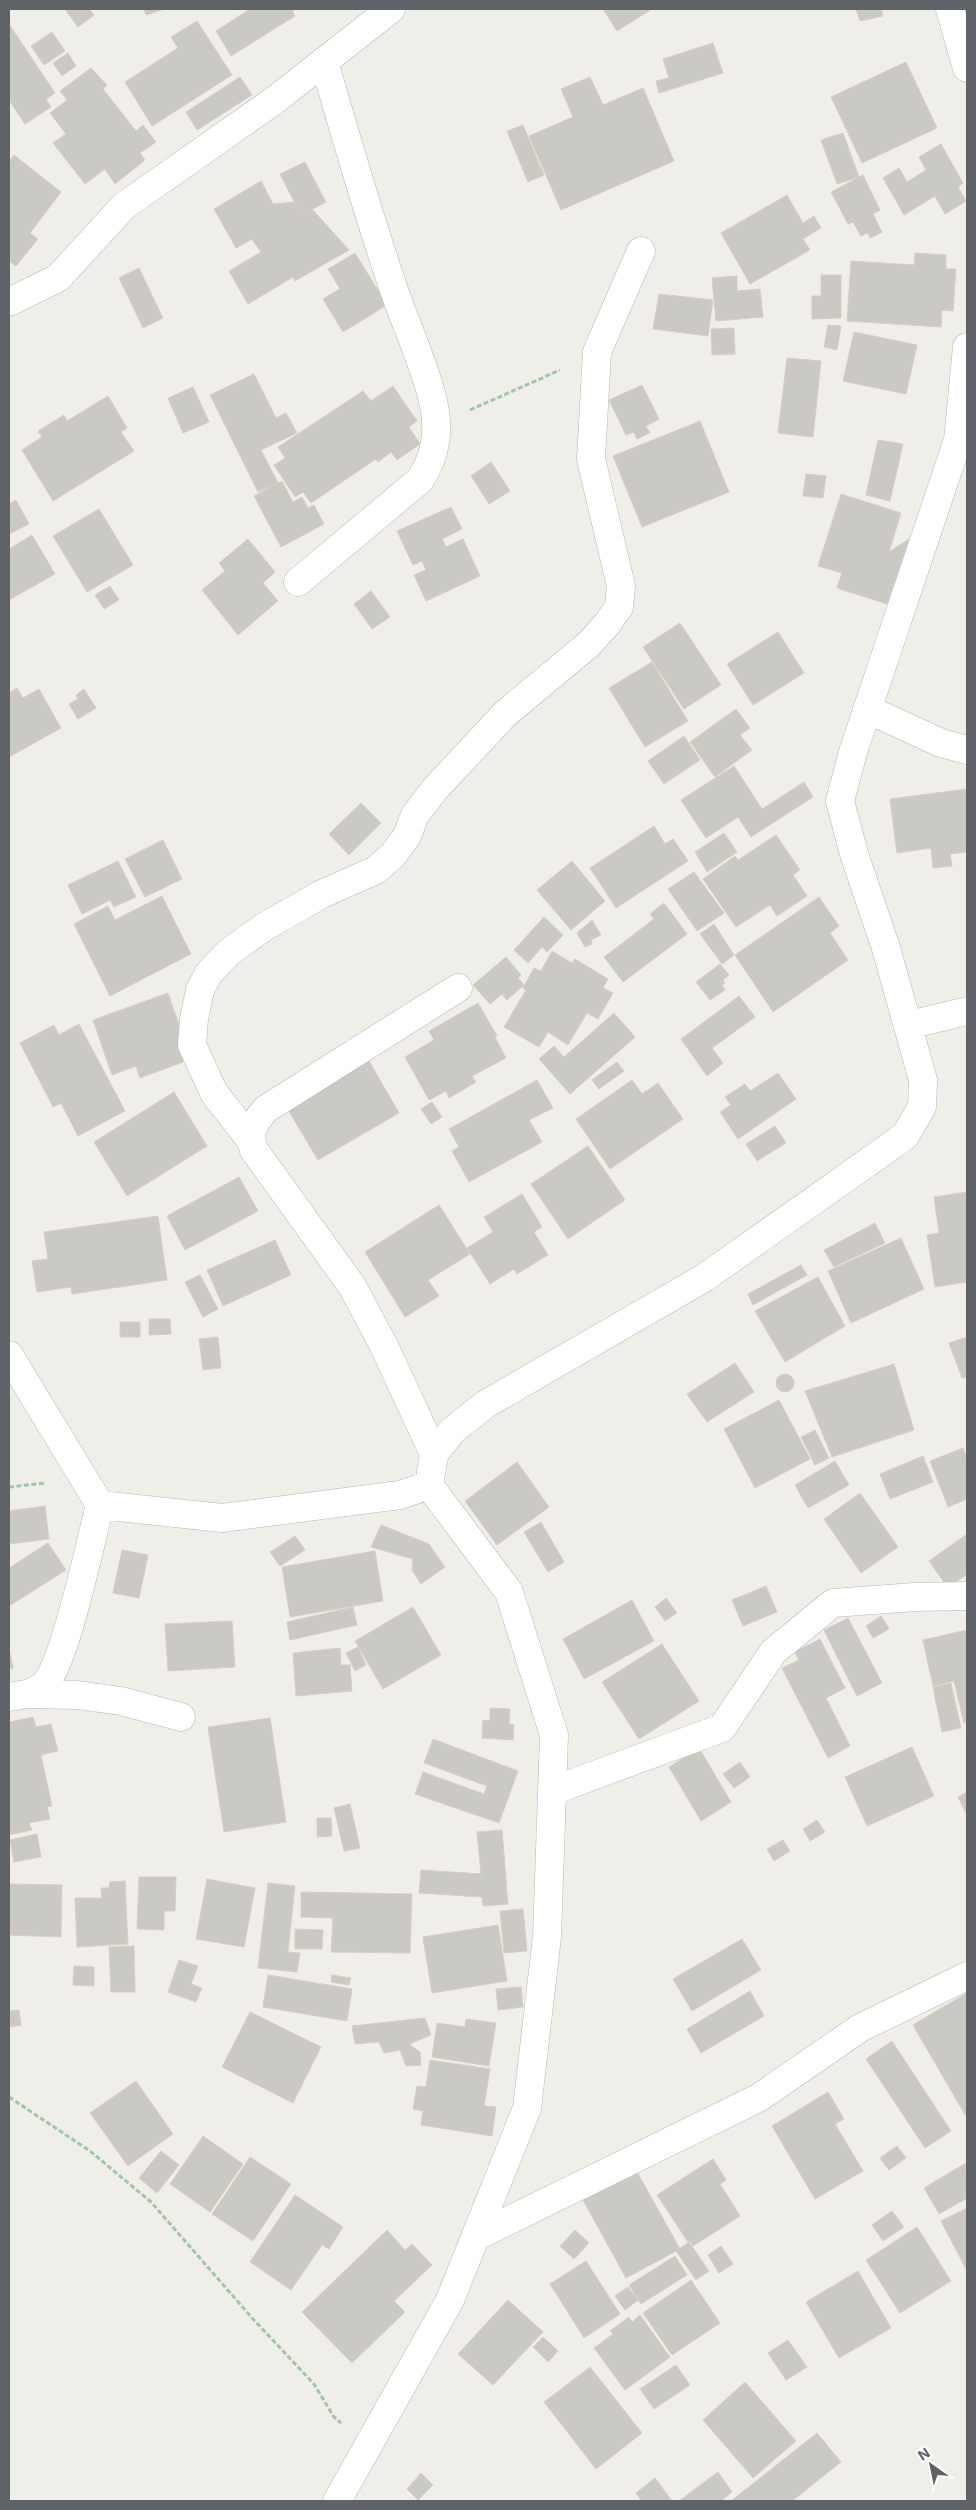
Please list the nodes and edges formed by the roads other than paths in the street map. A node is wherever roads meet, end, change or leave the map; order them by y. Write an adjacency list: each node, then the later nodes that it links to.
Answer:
1 (391, 9): 3 (street)
2 (950, 9): 4 (street)
3 (324, 61): 6 (street); 9 (street)
4 (967, 68)
5 (641, 252): 15 (street)
6 (9, 302)
7 (967, 348): 8 (street)
8 (962, 439): 10 (street)
9 (298, 582)
10 (867, 709): 11 (street); 14 (street)
11 (967, 750)
12 (458, 988): 15 (street)
13 (967, 1011): 14 (street)
14 (909, 1025): 17 (street)
15 (250, 1140): 17 (street)
16 (9, 1356): 19 (street)
17 (434, 1454): 18 (street)
18 (429, 1485): 19 (street); 23 (street)
19 (100, 1505): 21 (street)
20 (967, 1596): 23 (street)
21 (20, 1696): 22 (street)
22 (181, 1717)
23 (552, 1791): 25 (street)
24 (967, 1976): 25 (street)
25 (475, 2237): 26 (street)
26 (337, 2501)

